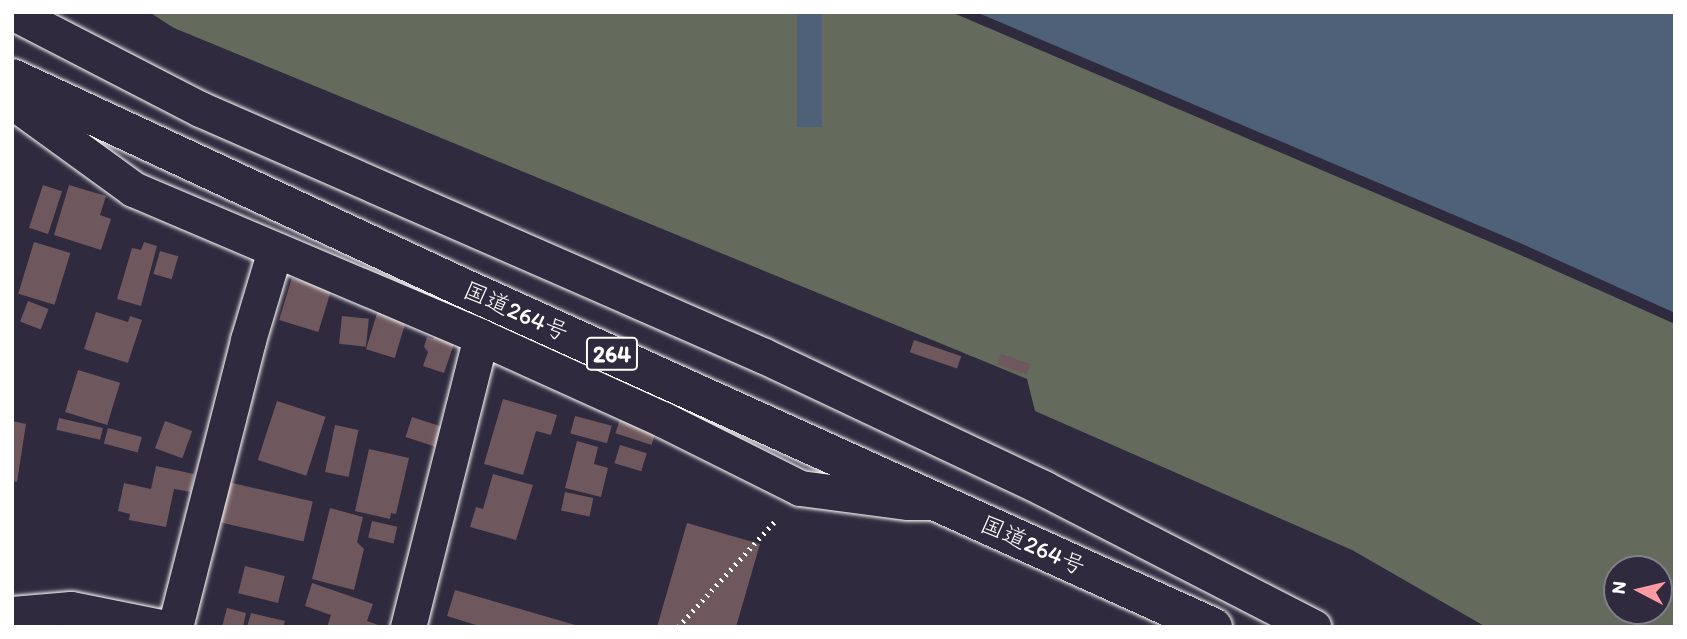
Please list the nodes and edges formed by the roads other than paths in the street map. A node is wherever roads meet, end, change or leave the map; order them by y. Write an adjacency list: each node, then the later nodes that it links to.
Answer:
1 (12, 12): 12 (street)
2 (12, 78): 6 (highway, 国道264号 / 264)
3 (12, 101): 4 (street)
4 (275, 250): 5 (street); 9 (street)
5 (481, 337): 6 (street); 10 (street)
6 (937, 502): 11 (highway, 国道264号 / 264)
7 (12, 614): 8 (street)
8 (160, 627)
9 (175, 627)
10 (408, 627)
11 (1213, 627)
12 (1313, 627)

